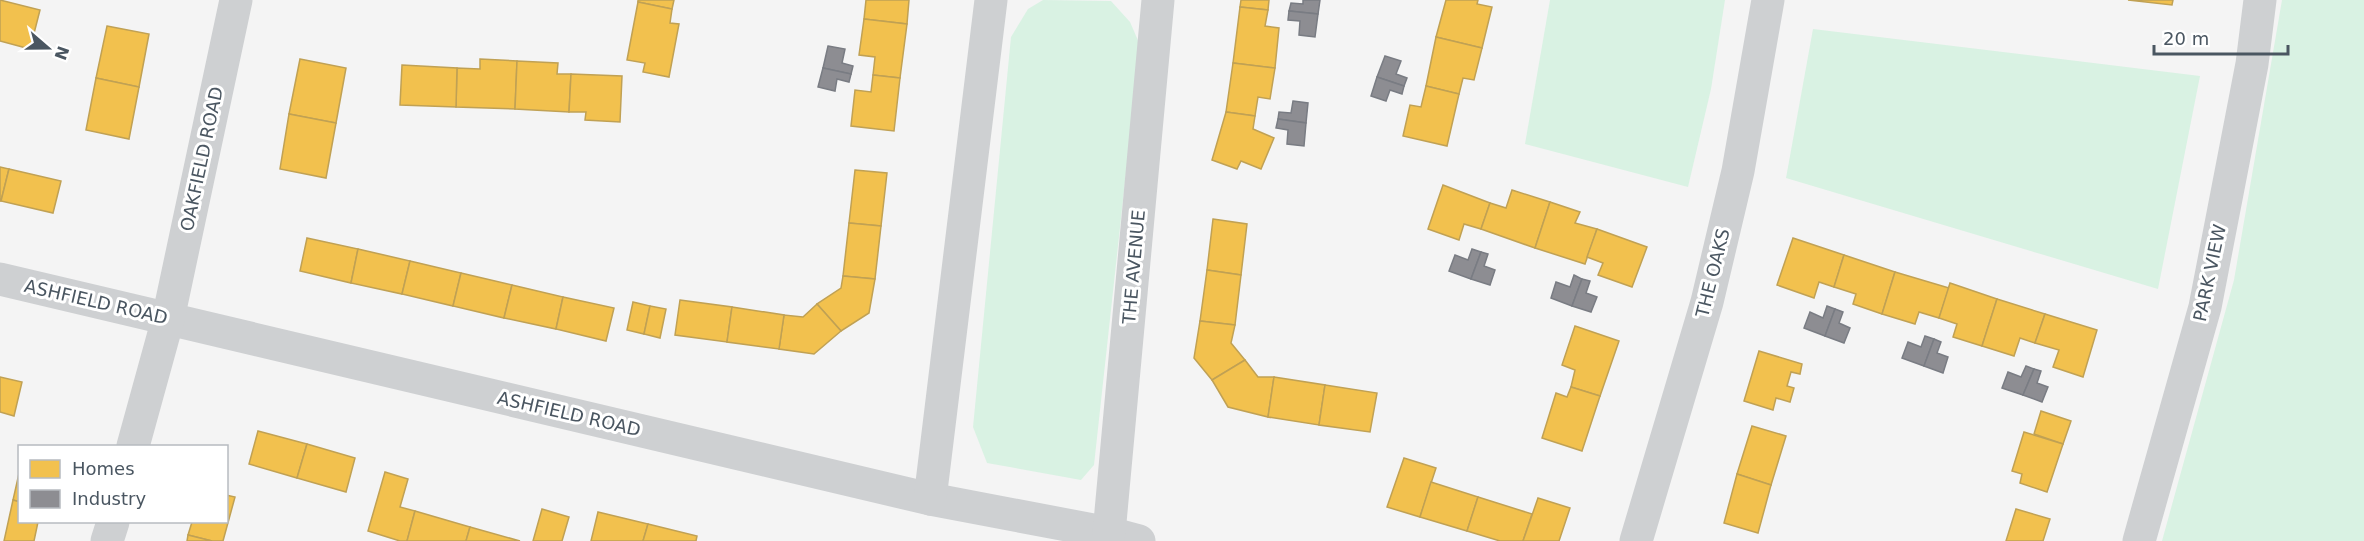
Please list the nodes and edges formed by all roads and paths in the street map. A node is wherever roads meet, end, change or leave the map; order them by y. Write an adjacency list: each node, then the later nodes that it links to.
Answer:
1 (236, 0): 7 (street, OAKFIELD ROAD)
2 (991, 0): 9 (street)
3 (1158, 0): 11 (street, THE AVENUE)
4 (1768, 0): 13 (street, THE OAKS)
5 (2260, 0): 14 (street, PARK VIEW)
6 (0, 279): 7 (street, ASHFIELD ROAD)
7 (168, 319): 8 (street, OAKFIELD ROAD); 9 (street, ASHFIELD ROAD)
8 (134, 445)
9 (930, 499): 11 (street, ASHFIELD ROAD)
10 (113, 523): 12 (street)
11 (1124, 537)
12 (107, 541)
13 (1636, 541)
14 (2139, 541)

